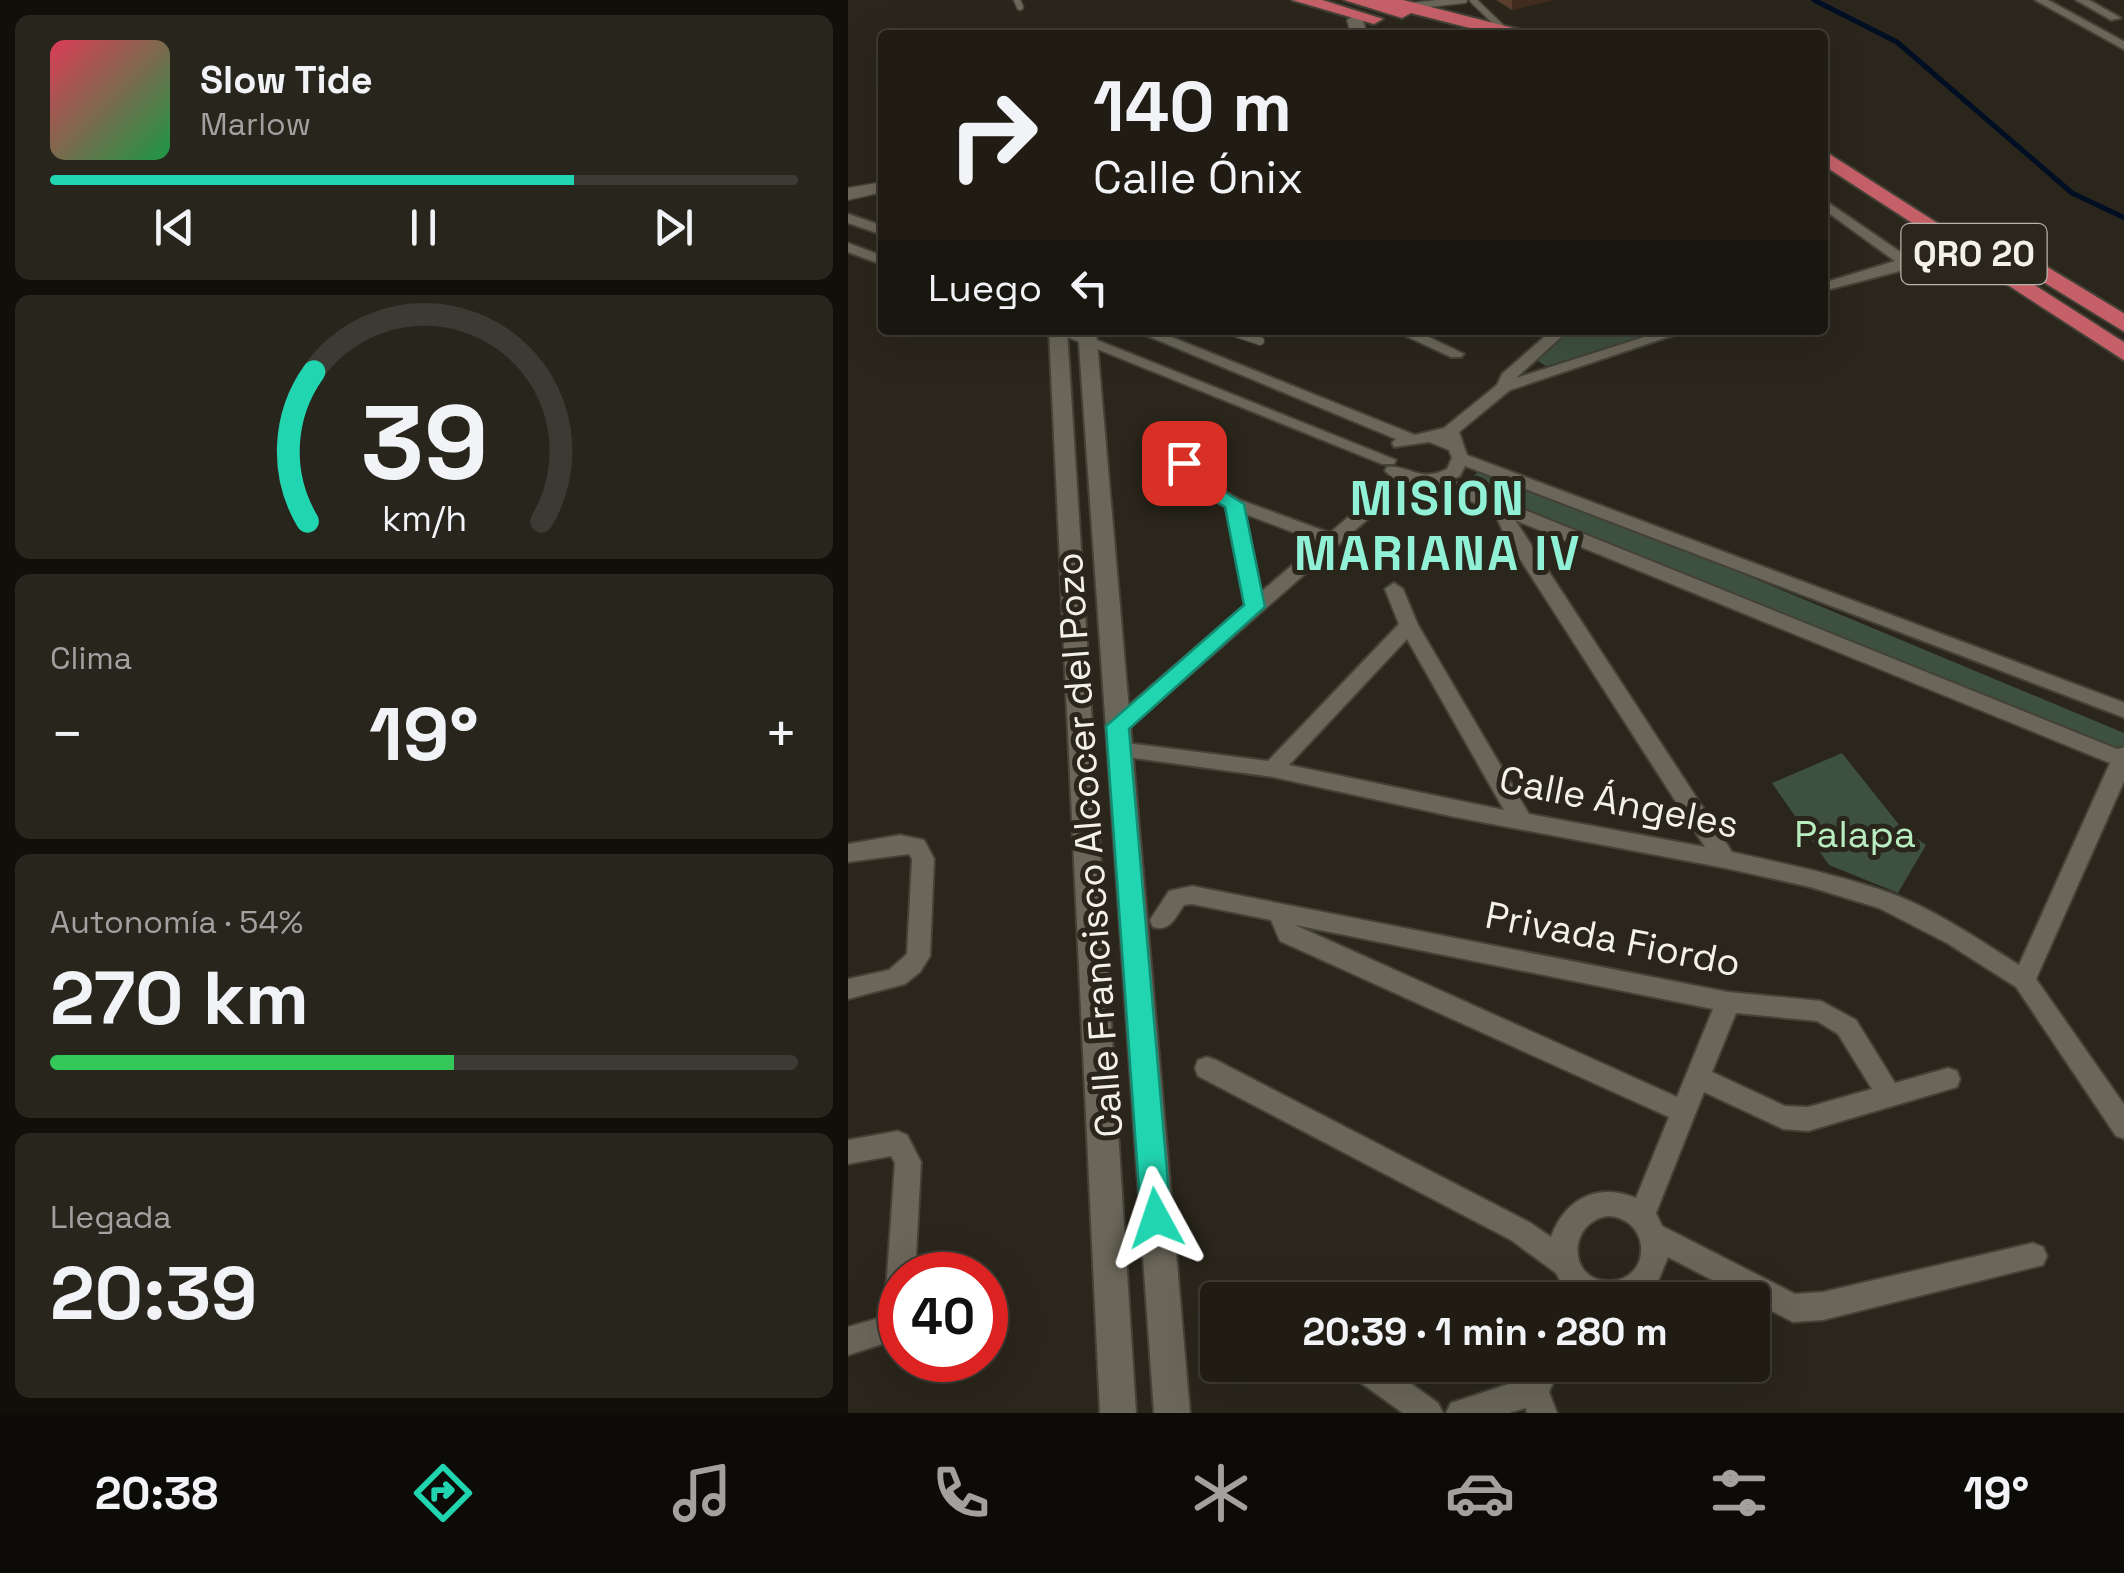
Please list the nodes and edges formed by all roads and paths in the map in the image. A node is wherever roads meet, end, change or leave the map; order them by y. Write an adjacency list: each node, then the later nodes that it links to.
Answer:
1 (1282, 0): 9 (highway)
2 (1301, 0): 12 (highway)
3 (1382, 0): 8 (highway)
4 (1464, 0): 8 (lane)
5 (1473, 0): 15 (lane)
6 (2040, 0): 16 (street)
7 (2081, 0): 10 (street)
8 (1405, 6): 14 (highway)
9 (1356, 18): 11 (highway); 13 (highway)
10 (2114, 18)
11 (1405, 30)
12 (1406, 30)
13 (1450, 30)
14 (1500, 30)
15 (1507, 30)
16 (2124, 47)
17 (1828, 138): 29 (highway, QRO 20)
18 (1828, 159): 39 (highway, QRO 20)
19 (878, 175): 20 (main road)
20 (848, 180)
21 (878, 188): 22 (main road)
22 (848, 194)
23 (1828, 207): 28 (street)
24 (848, 218): 25 (street)
25 (878, 229)
26 (848, 247): 27 (street)
27 (878, 259)
28 (1828, 286)
29 (2124, 325)
30 (1058, 335): 84 (street, Calle Francisco Alcocer del Pozo)
31 (1153, 335): 43 (street)
32 (1241, 335): 37 (lane)
33 (1425, 335): 38 (street)
34 (1555, 335): 40 (street)
35 (1666, 335): 41 (street)
36 (1088, 336): 45 (street); 56 (street, Calle Francisco Alcocer del Pozo)
37 (1260, 342)
38 (1456, 354)
39 (2124, 354)
40 (1528, 359): 41 (street); 42 (street)
41 (1546, 374): 42 (street)
42 (1504, 387): 44 (street)
43 (1410, 439): 44 (street); 45 (street)
44 (1455, 445): 48 (street); 55 (street)
45 (1388, 460): 47 (street)
46 (1184, 463): 49 (street)
47 (1404, 478): 48 (street); 51 (street)
48 (1434, 480): 50 (street)
49 (1234, 504): 51 (street); 53 (street)
50 (1502, 507): 57 (street); 61 (street)
51 (1332, 540): 53 (street)
52 (1394, 589): 54 (street)
53 (1255, 607): 56 (street)
54 (1409, 626): 58 (street); 59 (street)
55 (2124, 712)
56 (1118, 738): 58 (street, Calle Ángeles); 85 (street, Calle Francisco Alcocer del Pozo)
57 (2124, 759): 64 (street)
58 (1273, 769): 59 (street, Calle Ángeles)
59 (1522, 822): 61 (street, Calle Ángeles)
60 (848, 852): 65 (street)
61 (1725, 859): 64 (street, Calle Ángeles)
62 (1285, 911): 63 (street, Privada Fiordo); 66 (street, Privada Fiordo); 71 (street)
63 (1160, 920)
64 (2024, 980): 72 (street, Calle Ángeles)
65 (848, 989)
66 (1728, 1002): 68 (street); 70 (street, Privada Fiordo)
67 (1208, 1068): 77 (street)
68 (1698, 1077): 70 (street); 71 (street)
69 (1948, 1079): 70 (street)
70 (1888, 1094)
71 (1682, 1112): 74 (street)
72 (2124, 1128)
73 (848, 1152): 75 (street)
74 (1647, 1226): 76 (street); 77 (street); 79 (street)
75 (902, 1252)
76 (2033, 1256)
77 (1566, 1264): 78 (street)
78 (1576, 1282)
79 (1639, 1282)
80 (878, 1332): 81 (street)
81 (848, 1341)
82 (1384, 1382): 86 (street)
83 (1541, 1390): 87 (street)
84 (1118, 1413)
85 (1172, 1413)
86 (1428, 1413)
87 (1462, 1413)

